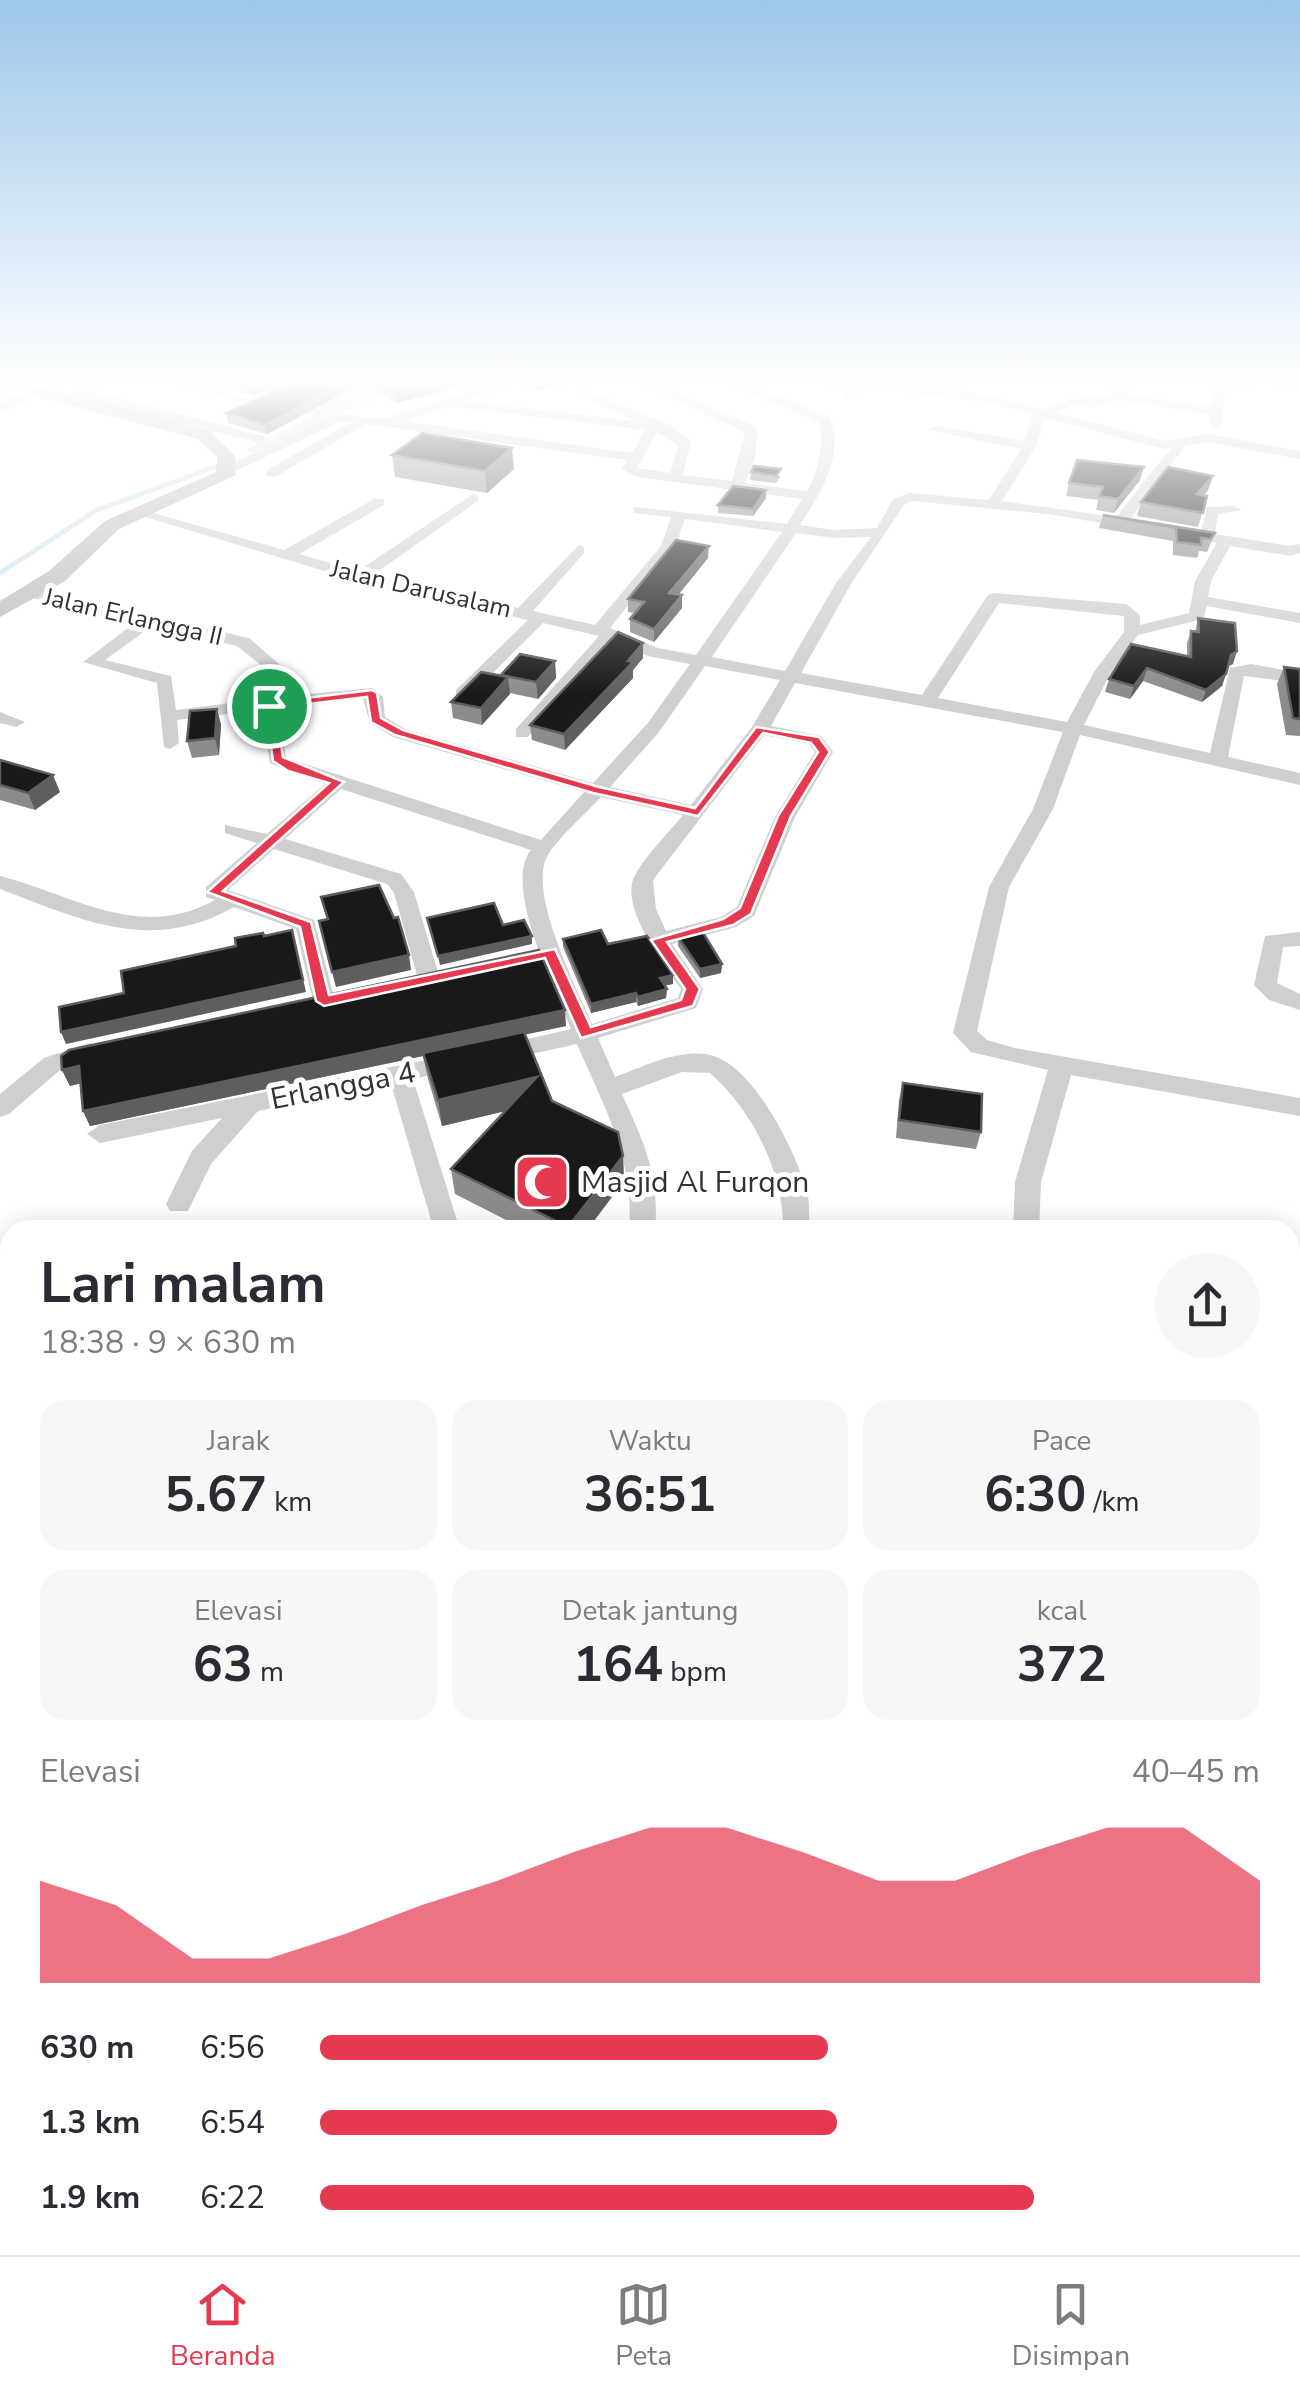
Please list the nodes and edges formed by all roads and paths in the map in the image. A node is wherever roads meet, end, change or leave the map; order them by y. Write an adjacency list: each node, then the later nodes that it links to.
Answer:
1 (211, 484): 13 (main road)
2 (716, 484): 6 (street)
3 (817, 484): 7 (street)
4 (1005, 484): 10 (street)
5 (1149, 484): 15 (street)
6 (737, 487): 7 (street)
7 (812, 496): 16 (street)
8 (473, 498): 22 (street)
9 (379, 502): 21 (street)
10 (993, 505): 15 (street); 17 (street)
11 (639, 510): 14 (street)
12 (1234, 510): 18 (street)
13 (139, 513): 21 (street, Jalan Darusalam); 23 (main road)
14 (679, 514): 16 (street); 29 (street)
15 (1120, 522): 18 (street)
16 (792, 530): 17 (street); 33 (street)
17 (882, 532): 36 (street)
18 (1216, 540): 20 (street); 24 (street)
19 (579, 550): 26 (street)
20 (1297, 550)
21 (284, 556): 22 (street, Jalan Darusalam)
22 (360, 577): 26 (street, Jalan Darusalam)
23 (29, 593): 25 (main road); 28 (street, Jalan Erlangga II)
24 (1201, 600): 27 (street); 30 (street)
25 (0, 610)
26 (531, 615): 29 (street, Jalan Darusalam); 31 (street)
27 (1300, 618)
28 (149, 621): 40 (street, Jalan Erlangga II); 41 (street)
29 (605, 632): 33 (street, Jalan Darusalam); 35 (street)
30 (1132, 632): 39 (street); 42 (street)
31 (502, 655): 32 (street); 38 (street)
32 (522, 659)
33 (703, 659): 36 (street, Jalan Darusalam); 49 (street)
34 (560, 667): 35 (street)
35 (580, 671): 44 (street)
36 (788, 676): 39 (street, Jalan Darusalam); 43 (street)
37 (1300, 678): 46 (street)
38 (458, 697)
39 (927, 701): 42 (street, Jalan Darusalam)
40 (269, 706): 41 (street); 48 (street, Jalan Erlangga II); 49 (street)
41 (168, 716): 45 (street)
42 (1074, 728): 46 (street, Jalan Darusalam); 63 (street)
43 (760, 729): 50 (street); 57 (street)
44 (522, 734)
45 (170, 743)
46 (1218, 761): 47 (street, Jalan Darusalam)
47 (1300, 779)
48 (338, 782): 52 (street); 53 (street, Jalan Erlangga II)
49 (597, 790): 50 (street); 53 (street)
50 (698, 812): 57 (street)
51 (232, 829): 52 (street)
52 (270, 841): 55 (street); 58 (street)
53 (543, 847): 61 (street)
54 (0, 882): 55 (street)
55 (230, 900): 59 (street)
56 (1300, 939): 60 (street)
57 (658, 940): 61 (street, Erlangga 4)
58 (429, 979)
59 (323, 1001)
60 (1300, 1002)
61 (586, 1034): 64 (street, Erlangga 4); 65 (street)
62 (105, 1048): 68 (street)
63 (1061, 1066): 67 (street); 74 (street)
64 (400, 1075): 66 (street, Erlangga 4); 71 (street)
65 (610, 1089): 72 (street); 73 (street)
66 (249, 1105): 69 (street, Erlangga 4); 70 (street)
67 (1300, 1106)
68 (0, 1108)
69 (100, 1134)
70 (178, 1204)
71 (444, 1220)
72 (643, 1220)
73 (796, 1220)
74 (1026, 1220)

